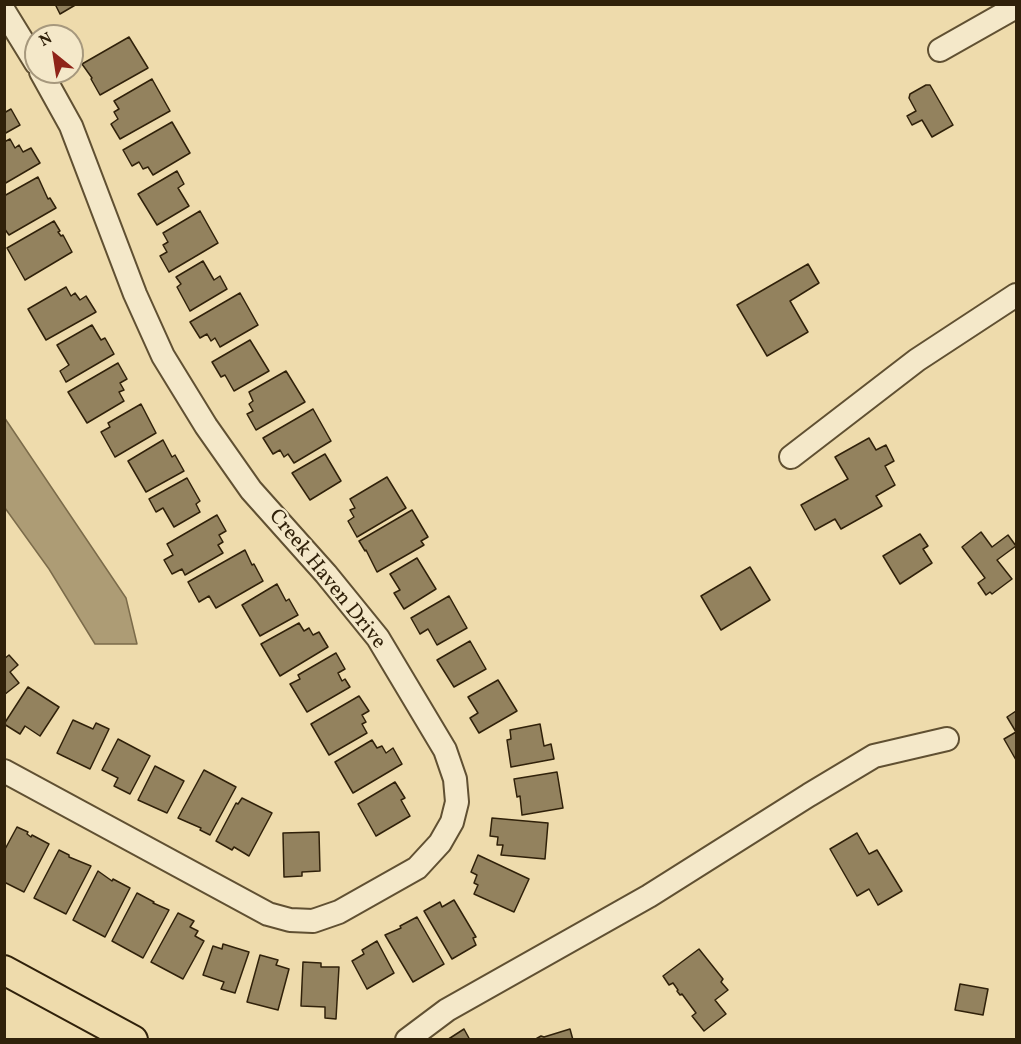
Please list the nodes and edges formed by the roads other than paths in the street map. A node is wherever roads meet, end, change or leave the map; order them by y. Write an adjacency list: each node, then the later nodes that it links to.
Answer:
1 (1017, 7): 4 (street)
2 (4, 11): 3 (street)
3 (24, 44)
4 (940, 50)
5 (48, 84): 9 (street, Creek Haven Drive)
6 (1017, 296): 7 (street)
7 (791, 457)
8 (947, 739): 12 (street)
9 (4, 771)
10 (4, 970): 11 (main road)
11 (133, 1040)
12 (407, 1040)

